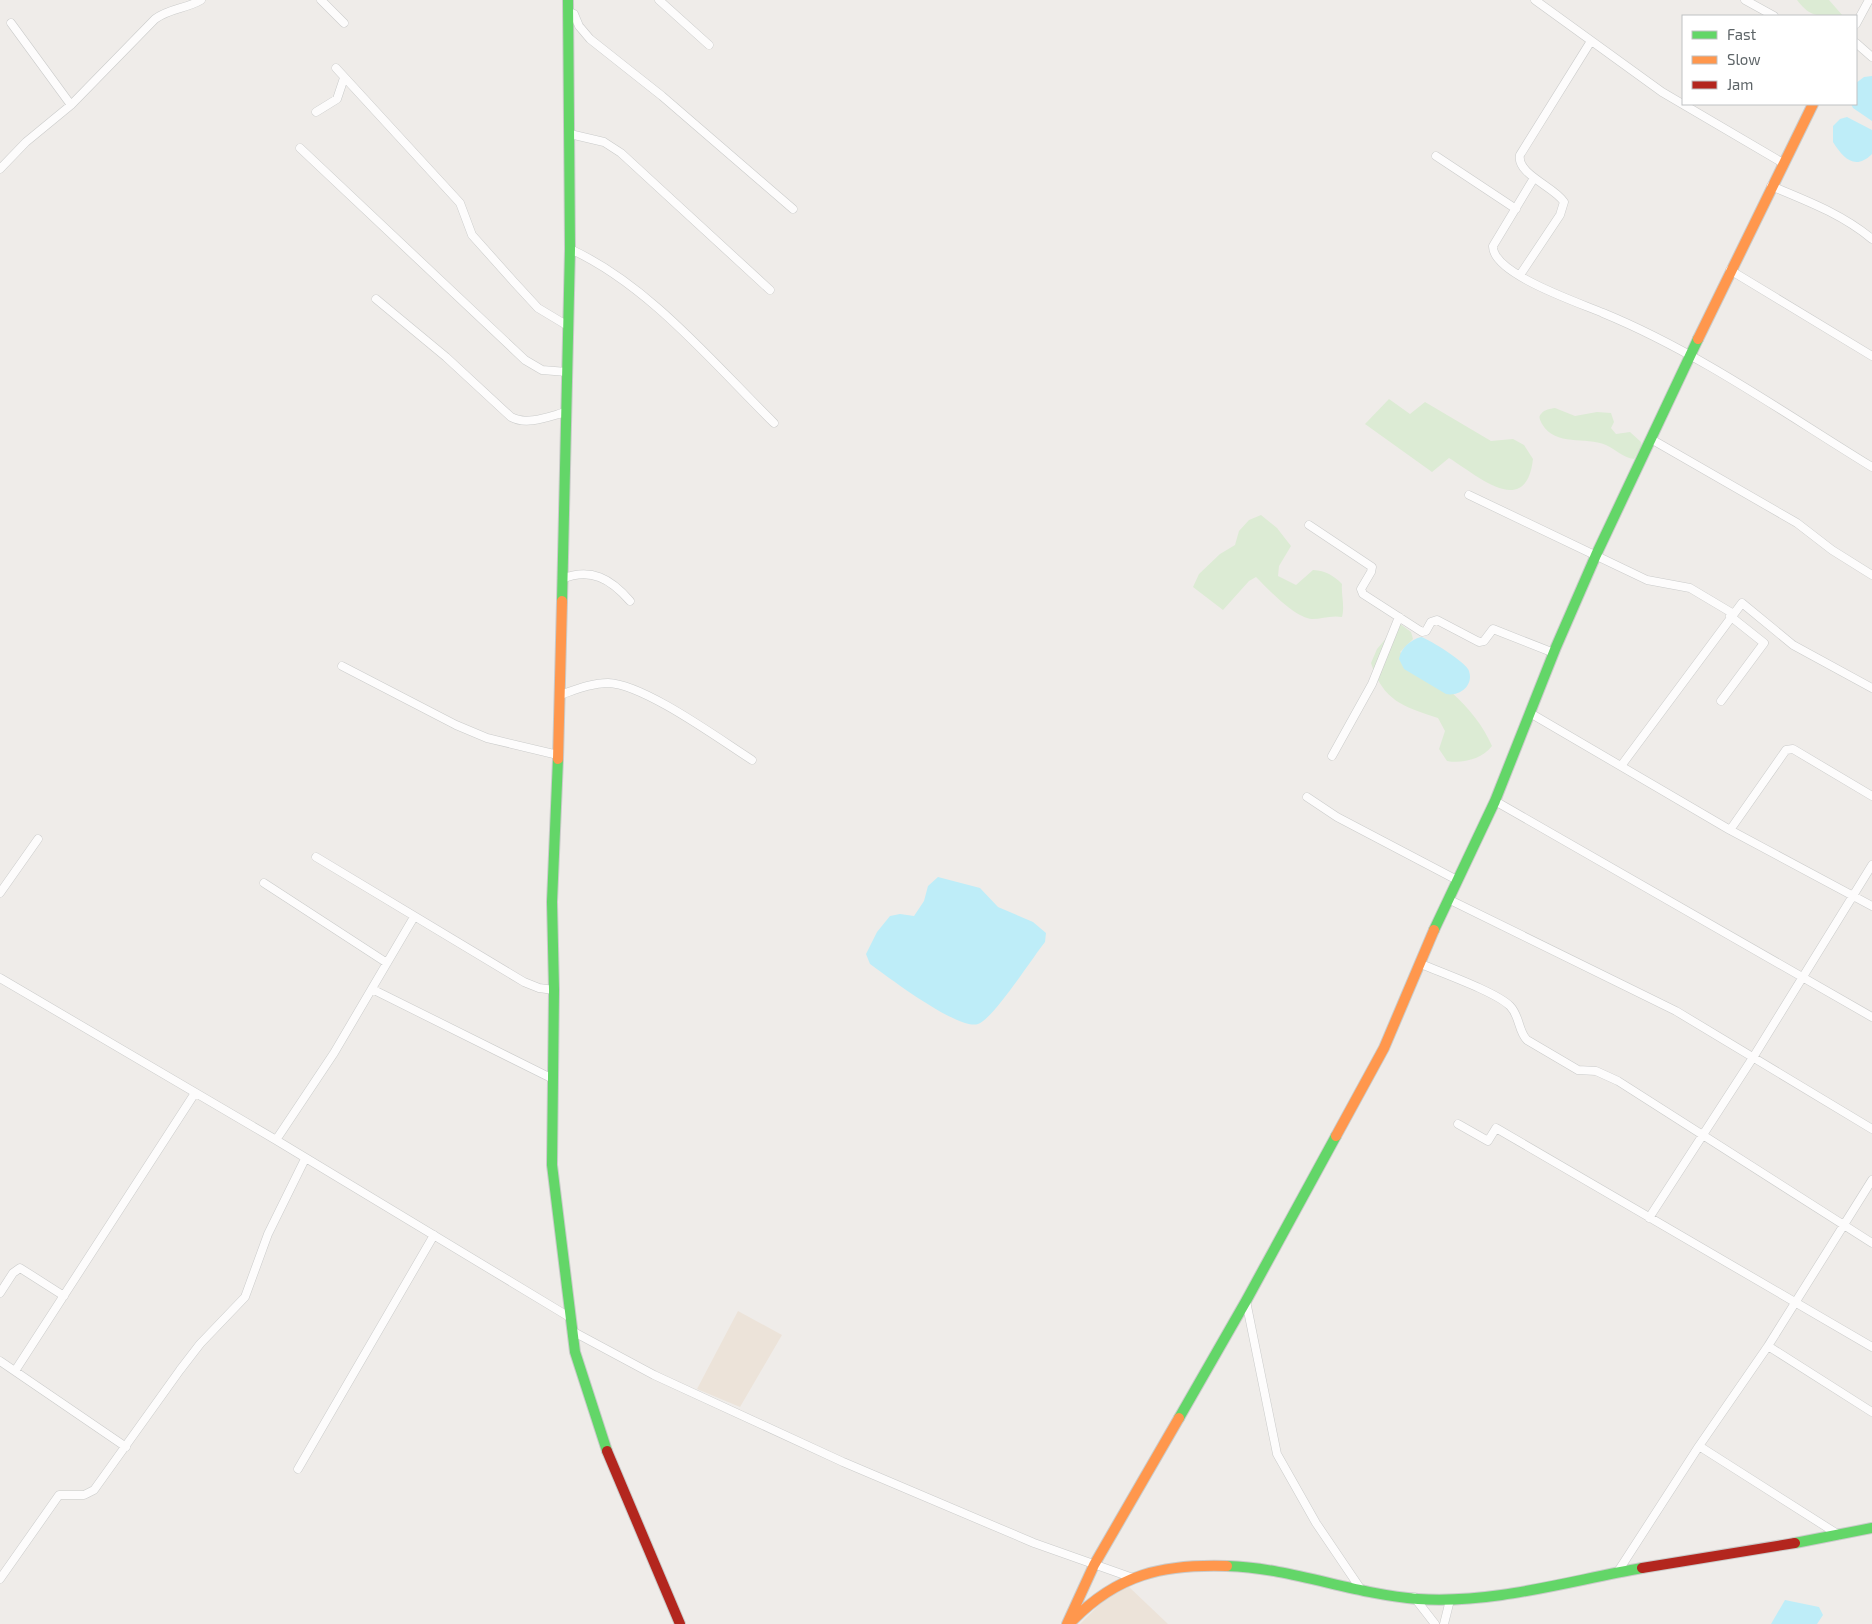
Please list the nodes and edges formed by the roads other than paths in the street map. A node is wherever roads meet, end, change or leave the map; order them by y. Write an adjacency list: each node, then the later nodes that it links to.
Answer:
1 (201, 0): 20 (street)
2 (321, 0): 12 (street)
3 (568, 0): 8 (street)
4 (659, 0): 14 (street)
5 (1535, 0): 13 (street)
6 (1745, 0): 9 (street)
7 (1869, 0): 10 (street)
8 (568, 12): 24 (street); 31 (street)
9 (1772, 15)
10 (1857, 22)
11 (11, 23): 20 (street)
12 (344, 23)
13 (1591, 41): 19 (street); 29 (street)
14 (709, 45)
15 (1857, 45): 16 (street)
16 (1872, 57)
17 (336, 68): 18 (street)
18 (344, 78): 23 (street); 39 (street)
19 (1682, 104)
20 (71, 105): 28 (street)
21 (1684, 105): 27 (street)
22 (1813, 105): 27 (street)
23 (316, 112)
24 (570, 134): 34 (street); 37 (street)
25 (300, 148): 42 (street)
26 (1436, 156): 32 (street)
27 (1783, 163): 30 (street)
28 (0, 168)
29 (1534, 178): 32 (street); 36 (street)
30 (1771, 186): 33 (street); 35 (street)
31 (793, 209)
32 (1516, 209): 36 (street)
33 (1872, 239)
34 (570, 249): 39 (street); 44 (street)
35 (1730, 270): 40 (street); 41 (street)
36 (1520, 275): 40 (street)
37 (770, 290)
38 (376, 299): 43 (street)
39 (568, 326): 42 (street)
40 (1690, 356): 45 (street); 46 (street)
41 (1872, 356)
42 (567, 372): 43 (street)
43 (566, 412): 51 (street)
44 (774, 423)
45 (1651, 439): 49 (street); 50 (street)
46 (1872, 467)
47 (1469, 495): 49 (street)
48 (1309, 525): 54 (street)
49 (1596, 555): 53 (street); 55 (street)
50 (1872, 575)
51 (562, 578): 52 (street); 58 (street)
52 (630, 601)
53 (1731, 615): 57 (street); 59 (street); 64 (street)
54 (1399, 617): 55 (street); 62 (street)
55 (1554, 654): 60 (street)
56 (342, 666): 61 (street)
57 (1872, 688)
58 (560, 695): 61 (street); 63 (street)
59 (1721, 701)
60 (1530, 713): 64 (street); 67 (street)
61 (558, 755): 84 (street)
62 (1332, 756)
63 (749, 758)
64 (1621, 766): 68 (street)
65 (1872, 796): 68 (street)
66 (1308, 797): 72 (street)
67 (1495, 801): 72 (street); 81 (street)
68 (1730, 830): 75 (street)
69 (38, 839): 74 (street)
70 (316, 857): 78 (street)
71 (1872, 865): 75 (street)
72 (1457, 880): 76 (street)
73 (264, 883): 79 (street)
74 (0, 893)
75 (1853, 894): 77 (street); 81 (street)
76 (1448, 899): 80 (street); 86 (street)
77 (1872, 906)
78 (414, 917): 79 (street); 84 (street)
79 (387, 963): 83 (street)
80 (1421, 964): 91 (street); 101 (street)
81 (1803, 976): 85 (street); 86 (street)
82 (0, 978): 88 (street)
83 (372, 989): 87 (street); 92 (street)
84 (554, 990): 87 (street)
85 (1872, 1018)
86 (1754, 1056): 90 (street); 91 (street)
87 (553, 1079): 103 (street)
88 (195, 1093): 92 (street); 100 (street)
89 (1458, 1124): 95 (street)
90 (1872, 1128)
91 (1702, 1136): 95 (street); 96 (street)
92 (276, 1140): 93 (street)
93 (305, 1159): 97 (street); 111 (street)
94 (1872, 1180): 96 (street)
95 (1649, 1218): 102 (street)
96 (1843, 1226): 98 (street); 102 (street)
97 (434, 1235): 103 (street); 112 (street)
98 (1872, 1243)
99 (0, 1293): 100 (street)
100 (64, 1296): 108 (street)
101 (1246, 1301): 115 (street); 119 (street)
102 (1795, 1303): 105 (street); 106 (street)
103 (571, 1318): 104 (street)
104 (572, 1331): 115 (street); 122 (street)
105 (1768, 1346): 109 (street); 110 (street)
106 (1872, 1347)
107 (0, 1361): 108 (street)
108 (15, 1372): 111 (street)
109 (1872, 1412)
110 (1699, 1446): 114 (street); 116 (street)
111 (126, 1447): 118 (street)
112 (298, 1469)
113 (1872, 1528): 114 (street)
114 (1839, 1535): 116 (street)
115 (1094, 1565): 117 (street); 123 (street)
116 (1617, 1572): 121 (street)
117 (1133, 1578): 119 (street); 123 (street)
118 (0, 1579)
119 (1360, 1588): 120 (street)
120 (1414, 1596): 121 (street); 124 (street)
121 (1450, 1600): 125 (street)
122 (680, 1624)
123 (1069, 1624)
124 (1435, 1624)
125 (1444, 1624)

